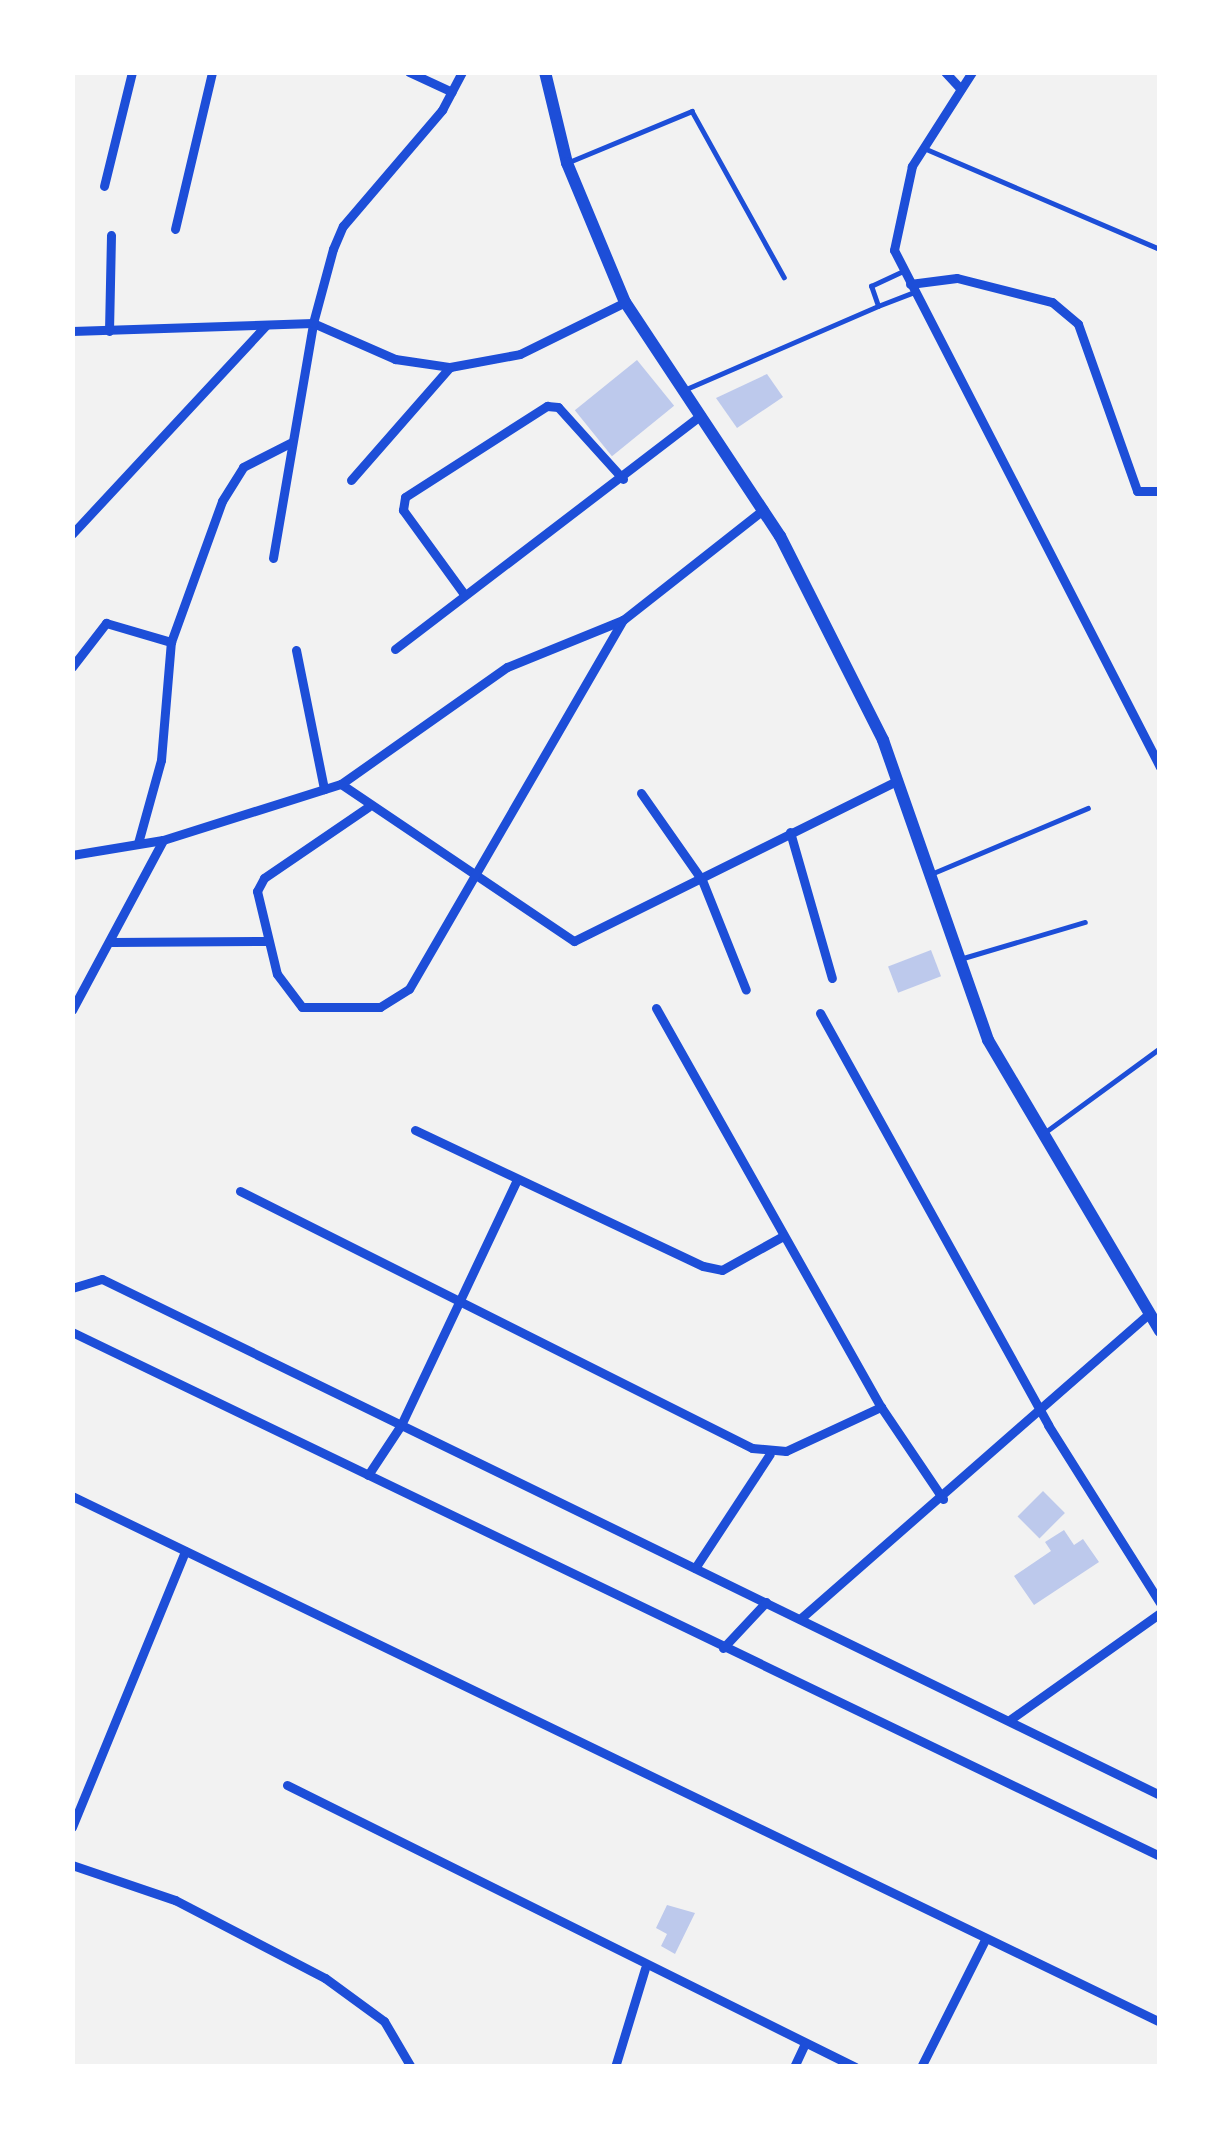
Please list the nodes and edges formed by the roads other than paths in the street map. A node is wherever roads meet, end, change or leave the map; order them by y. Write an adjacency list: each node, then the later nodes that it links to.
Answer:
1 (132, 72): 12 (street)
2 (212, 72): 13 (street)
3 (409, 72): 9 (street)
4 (462, 72): 9 (street)
5 (545, 72): 11 (street)
6 (945, 72): 8 (street)
7 (972, 72): 8 (street)
8 (961, 89): 10 (street)
9 (452, 92): 21 (street)
10 (924, 148): 15 (lane); 16 (street)
11 (567, 163): 17 (lane); 19 (street)
12 (104, 186)
13 (175, 229)
14 (112, 235): 24 (street)
15 (1160, 249)
16 (903, 271): 18 (street); 20 (lane)
17 (784, 277)
18 (912, 288): 20 (lane); 31 (street); 41 (street)
19 (625, 302): 25 (street); 26 (street)
20 (878, 306): 26 (lane)
21 (313, 323): 22 (street); 25 (street); 28 (street)
22 (266, 325): 24 (street); 33 (street)
23 (72, 331): 24 (street)
24 (109, 331)
25 (450, 368): 30 (street)
26 (684, 390): 27 (street)
27 (701, 415): 29 (street); 32 (street)
28 (292, 442): 34 (street); 37 (street)
29 (623, 479): 35 (street); 35 (street)
30 (351, 480)
31 (1160, 490)
32 (764, 509): 36 (street); 42 (street)
33 (72, 534)
34 (273, 558)
35 (464, 594): 38 (street)
36 (623, 620): 43 (street); 53 (street)
37 (171, 642): 40 (street); 50 (street)
38 (395, 649)
39 (296, 650): 44 (street)
40 (72, 668)
41 (1160, 767)
42 (897, 781): 48 (street); 52 (street)
43 (341, 784): 44 (street); 46 (street)
44 (324, 790): 49 (street)
45 (641, 793): 54 (street)
46 (368, 807): 53 (street); 56 (street)
47 (1088, 808): 52 (lane)
48 (790, 832): 54 (street); 59 (street)
49 (163, 840): 50 (street); 57 (street)
50 (138, 843): 51 (street)
51 (72, 855)
52 (931, 874): 58 (street)
53 (470, 877): 54 (street); 56 (street)
54 (702, 880): 60 (street)
55 (1085, 922): 58 (lane)
56 (265, 941): 57 (street)
57 (112, 942): 62 (street)
58 (960, 959): 66 (street)
59 (832, 978)
60 (746, 990)
61 (656, 1009): 69 (street)
62 (72, 1010)
63 (820, 1013): 76 (street)
64 (1160, 1048): 66 (lane)
65 (415, 1130): 67 (street)
66 (1040, 1137): 72 (street)
67 (518, 1180): 69 (street); 71 (street)
68 (240, 1191): 71 (street)
69 (783, 1237): 75 (street)
70 (72, 1288): 77 (street)
71 (459, 1303): 77 (street); 78 (street)
72 (1149, 1314): 73 (street); 76 (street)
73 (1160, 1331)
74 (72, 1332): 79 (street)
75 (881, 1406): 78 (street); 81 (street)
76 (1041, 1407): 81 (street); 85 (street)
77 (401, 1425): 79 (street); 83 (street)
78 (770, 1454): 83 (street)
79 (368, 1475): 88 (street)
80 (72, 1496): 82 (street)
81 (943, 1498): 87 (street)
82 (185, 1551): 92 (street); 95 (street)
83 (695, 1568): 84 (street)
84 (766, 1602): 87 (street); 88 (street)
85 (1160, 1603)
86 (1160, 1613): 89 (street)
87 (800, 1619): 89 (street)
88 (723, 1648): 93 (street)
89 (1011, 1719): 91 (street)
90 (287, 1786): 96 (street)
91 (1160, 1795)
92 (72, 1827)
93 (1160, 1856)
94 (72, 1865): 99 (street)
95 (985, 1940): 97 (street); 103 (street)
96 (645, 1968): 98 (street); 100 (street)
97 (1160, 2022)
98 (805, 2043): 101 (street); 102 (street)
99 (411, 2067)
100 (615, 2067)
101 (794, 2067)
102 (855, 2067)
103 (921, 2067)

